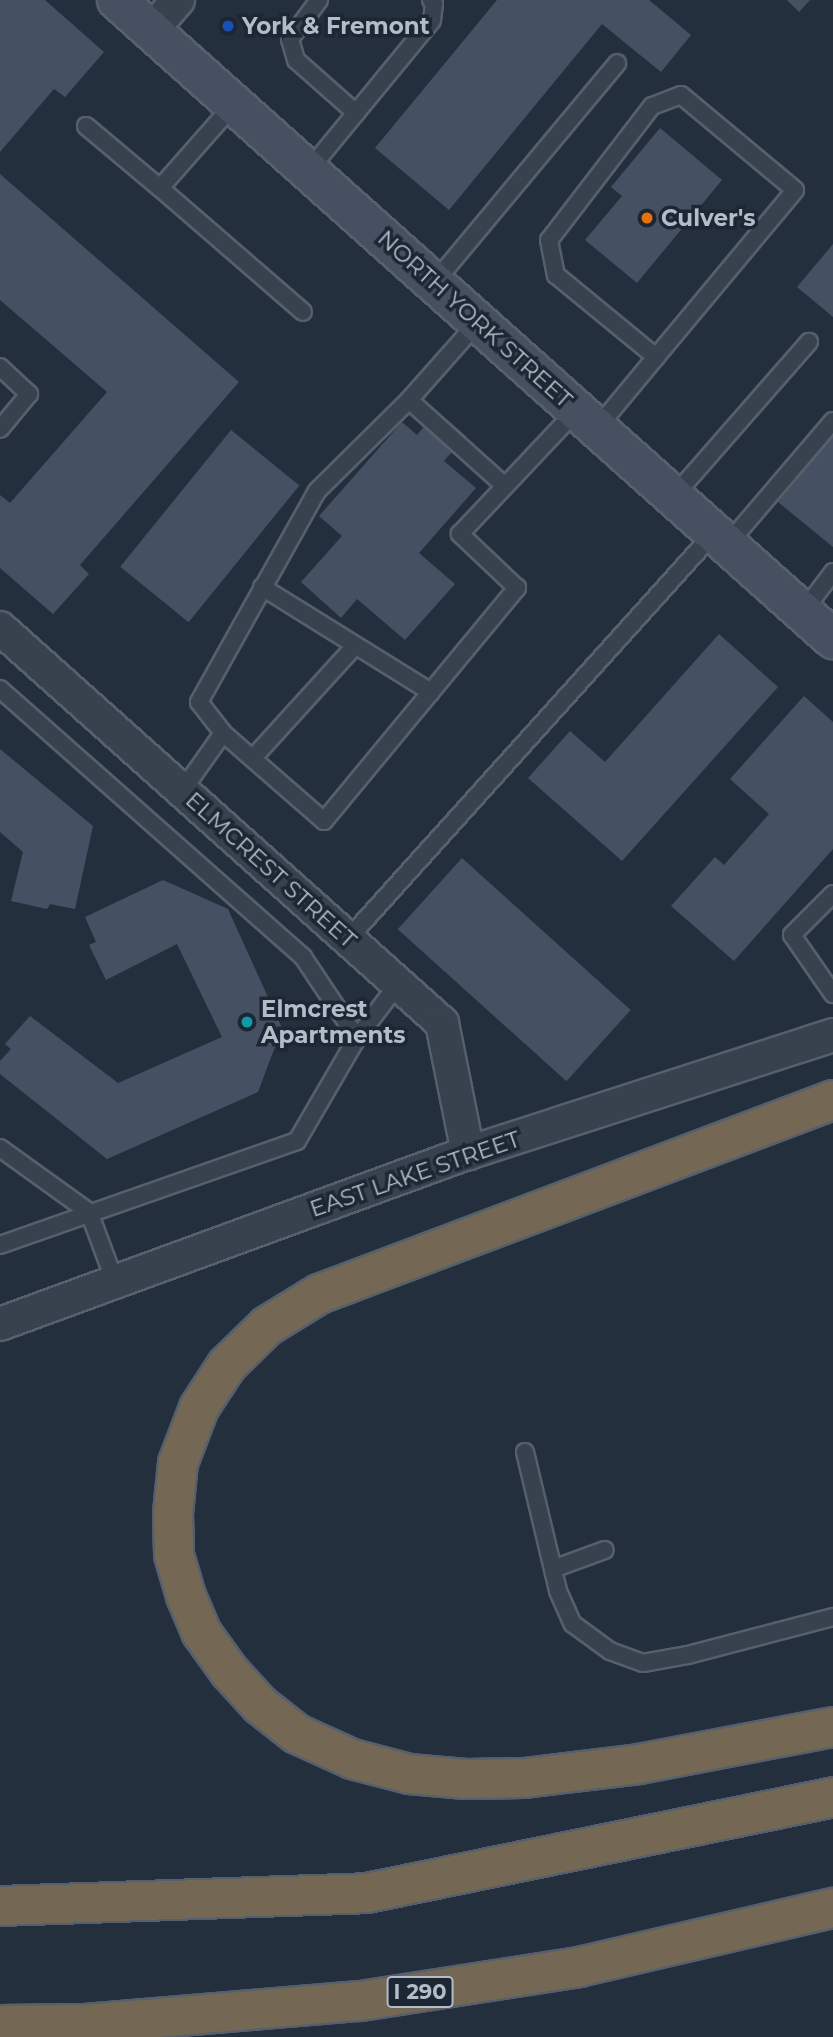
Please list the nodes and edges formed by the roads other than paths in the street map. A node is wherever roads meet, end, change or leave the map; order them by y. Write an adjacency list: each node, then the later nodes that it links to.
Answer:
1 (117, 0): 5 (main road, NORTH YORK STREET)
2 (178, 0): 5 (street)
3 (320, 0): 8 (lane)
4 (431, 0): 8 (lane)
5 (151, 31): 7 (main road, NORTH YORK STREET)
6 (617, 63): 12 (lane)
7 (234, 103): 10 (main road, NORTH YORK STREET); 11 (lane)
8 (356, 113): 10 (lane)
9 (86, 127): 11 (lane)
10 (309, 170): 12 (main road, NORTH YORK STREET)
11 (160, 188): 13 (lane)
12 (434, 282): 14 (main road, NORTH YORK STREET)
13 (303, 312)
14 (478, 322): 18 (lane); 19 (main road, NORTH YORK STREET)
15 (809, 342): 23 (lane)
16 (656, 357): 16 (lane); 19 (lane)
17 (0, 367): 21 (lane)
18 (409, 400): 22 (lane); 26 (lane)
19 (587, 419): 22 (lane); 23 (main road, NORTH YORK STREET)
20 (833, 421): 24 (lane)
21 (0, 429)
22 (505, 486): 32 (lane)
23 (674, 496): 24 (main road, NORTH YORK STREET)
24 (721, 539): 27 (main road, NORTH YORK STREET); 37 (lane)
25 (833, 572): 27 (lane)
26 (262, 587): 30 (lane); 33 (lane)
27 (803, 612): 29 (main road, NORTH YORK STREET)
28 (0, 628): 35 (street, ELMCREST STREET)
29 (833, 639)
30 (355, 646): 32 (lane); 34 (lane)
31 (3, 690): 41 (lane)
32 (431, 692): 34 (lane)
33 (223, 733): 34 (lane); 35 (lane)
34 (253, 758)
35 (182, 791): 37 (street, ELMCREST STREET)
36 (833, 894): 39 (lane)
37 (348, 939): 38 (street, ELMCREST STREET)
38 (398, 984): 41 (lane); 44 (street, ELMCREST STREET)
39 (833, 994)
40 (833, 1035): 44 (street, EAST LAKE STREET)
41 (357, 1038): 45 (lane)
42 (833, 1100): 53 (highway)
43 (0, 1147): 45 (lane)
44 (468, 1153): 47 (street, EAST LAKE STREET)
45 (89, 1212): 46 (lane); 47 (lane)
46 (0, 1245)
47 (115, 1282): 48 (street, EAST LAKE STREET)
48 (0, 1324)
49 (526, 1452): 51 (lane)
50 (605, 1550): 51 (lane)
51 (553, 1569): 52 (lane)
52 (833, 1618)
53 (833, 1727)
54 (833, 1797): 55 (highway)
55 (0, 1906)
56 (833, 1908): 57 (highway, I 290)
57 (0, 2025)

